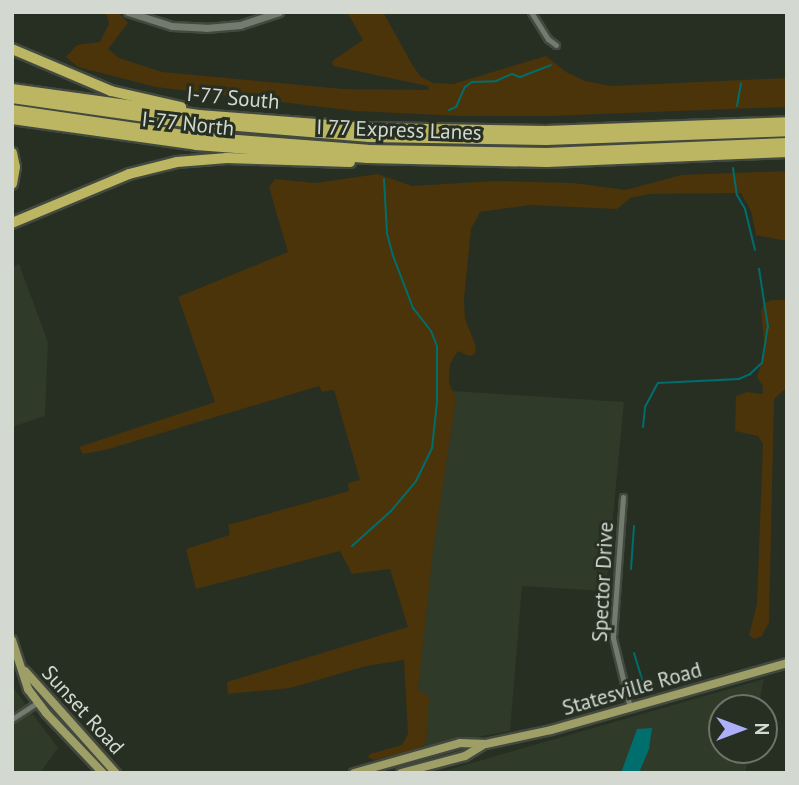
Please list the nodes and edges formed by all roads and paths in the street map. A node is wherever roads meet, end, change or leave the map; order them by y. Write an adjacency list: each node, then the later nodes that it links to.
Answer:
1 (128, 12): 2 (main road)
2 (279, 12)
3 (531, 12): 4 (street)
4 (556, 45)
5 (12, 49): 9 (highway)
6 (12, 89): 9 (highway, I-77 South)
7 (12, 98): 12 (highway, I 77 Express Lanes)
8 (12, 110): 13 (highway, I 77 Express Lanes)
9 (230, 118): 11 (highway, I-77 South)
10 (12, 119): 16 (highway, I-77 North)
11 (787, 122)
12 (787, 131)
13 (787, 143)
14 (787, 152): 16 (highway)
15 (12, 153): 17 (highway)
16 (360, 158): 18 (highway)
17 (12, 184)
18 (12, 223)
19 (623, 497): 24 (street, Spector Drive)
20 (12, 639): 22 (main road, Sunset Road)
21 (787, 663): 24 (main road, Statesville Road)
22 (23, 670): 23 (main road, Sunset Road); 30 (main road, Sunset Road)
23 (38, 702): 25 (street); 27 (main road, Sunset Road)
24 (630, 708): 26 (main road, Statesville Road)
25 (12, 719)
26 (486, 744): 31 (main road, Statesville Road); 32 (main road, Statesville Road)
27 (90, 758): 28 (main road); 29 (main road, Sunset Road)
28 (96, 773)
29 (103, 773)
30 (116, 773)
31 (354, 773)
32 (401, 773)

